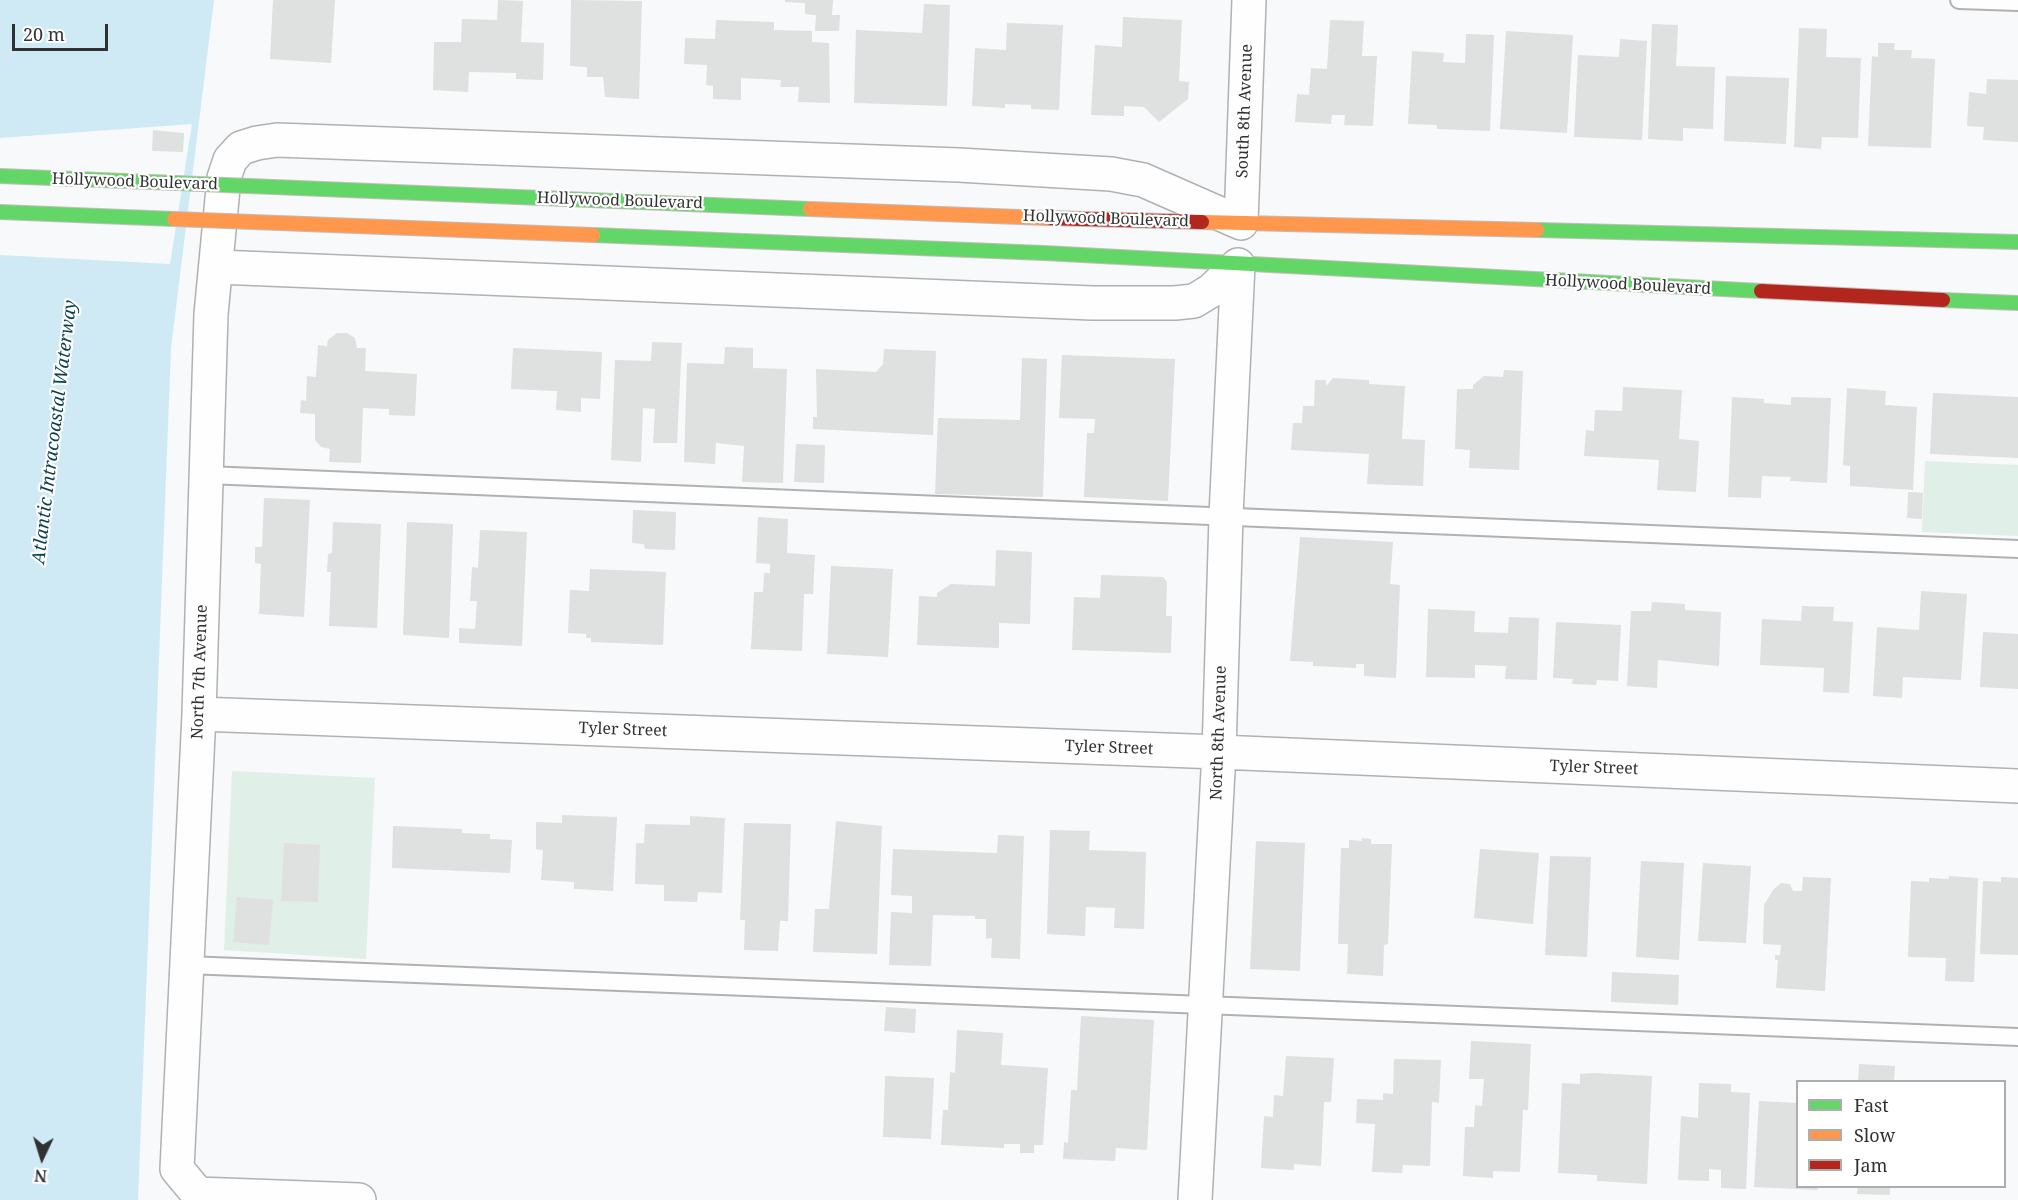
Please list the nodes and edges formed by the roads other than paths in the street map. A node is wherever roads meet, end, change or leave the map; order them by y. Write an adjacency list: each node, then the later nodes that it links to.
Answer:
1 (1249, 0): 7 (street, South 8th Avenue)
2 (1959, 0): 3 (lane)
3 (2018, 3)
4 (241, 148): 7 (street, Hollywood Boulevard); 10 (street, North 7th Avenue)
5 (0, 176): 7 (main road, Hollywood Boulevard, bridge)
6 (0, 212): 9 (main road, Hollywood Boulevard, bridge)
7 (1241, 222): 8 (main road, Hollywood Boulevard)
8 (2018, 242)
9 (1238, 266): 10 (street); 11 (main road, Hollywood Boulevard); 13 (street, North 8th Avenue)
10 (218, 267): 12 (street, North 7th Avenue)
11 (2018, 303)
12 (207, 475): 13 (lane); 15 (street, North 7th Avenue)
13 (1226, 516): 14 (lane); 16 (street, North 8th Avenue)
14 (2018, 549)
15 (199, 714): 16 (street, Tyler Street); 18 (street, North 7th Avenue)
16 (1219, 752): 17 (street, Tyler Street); 19 (street, North 8th Avenue)
17 (2018, 786)
18 (187, 965): 19 (lane); 21 (street, North 7th Avenue)
19 (1206, 1005): 20 (lane); 23 (street, North 8th Avenue)
20 (2018, 1037)
21 (246, 1198): 22 (street)
22 (359, 1200)
23 (1195, 1200)

